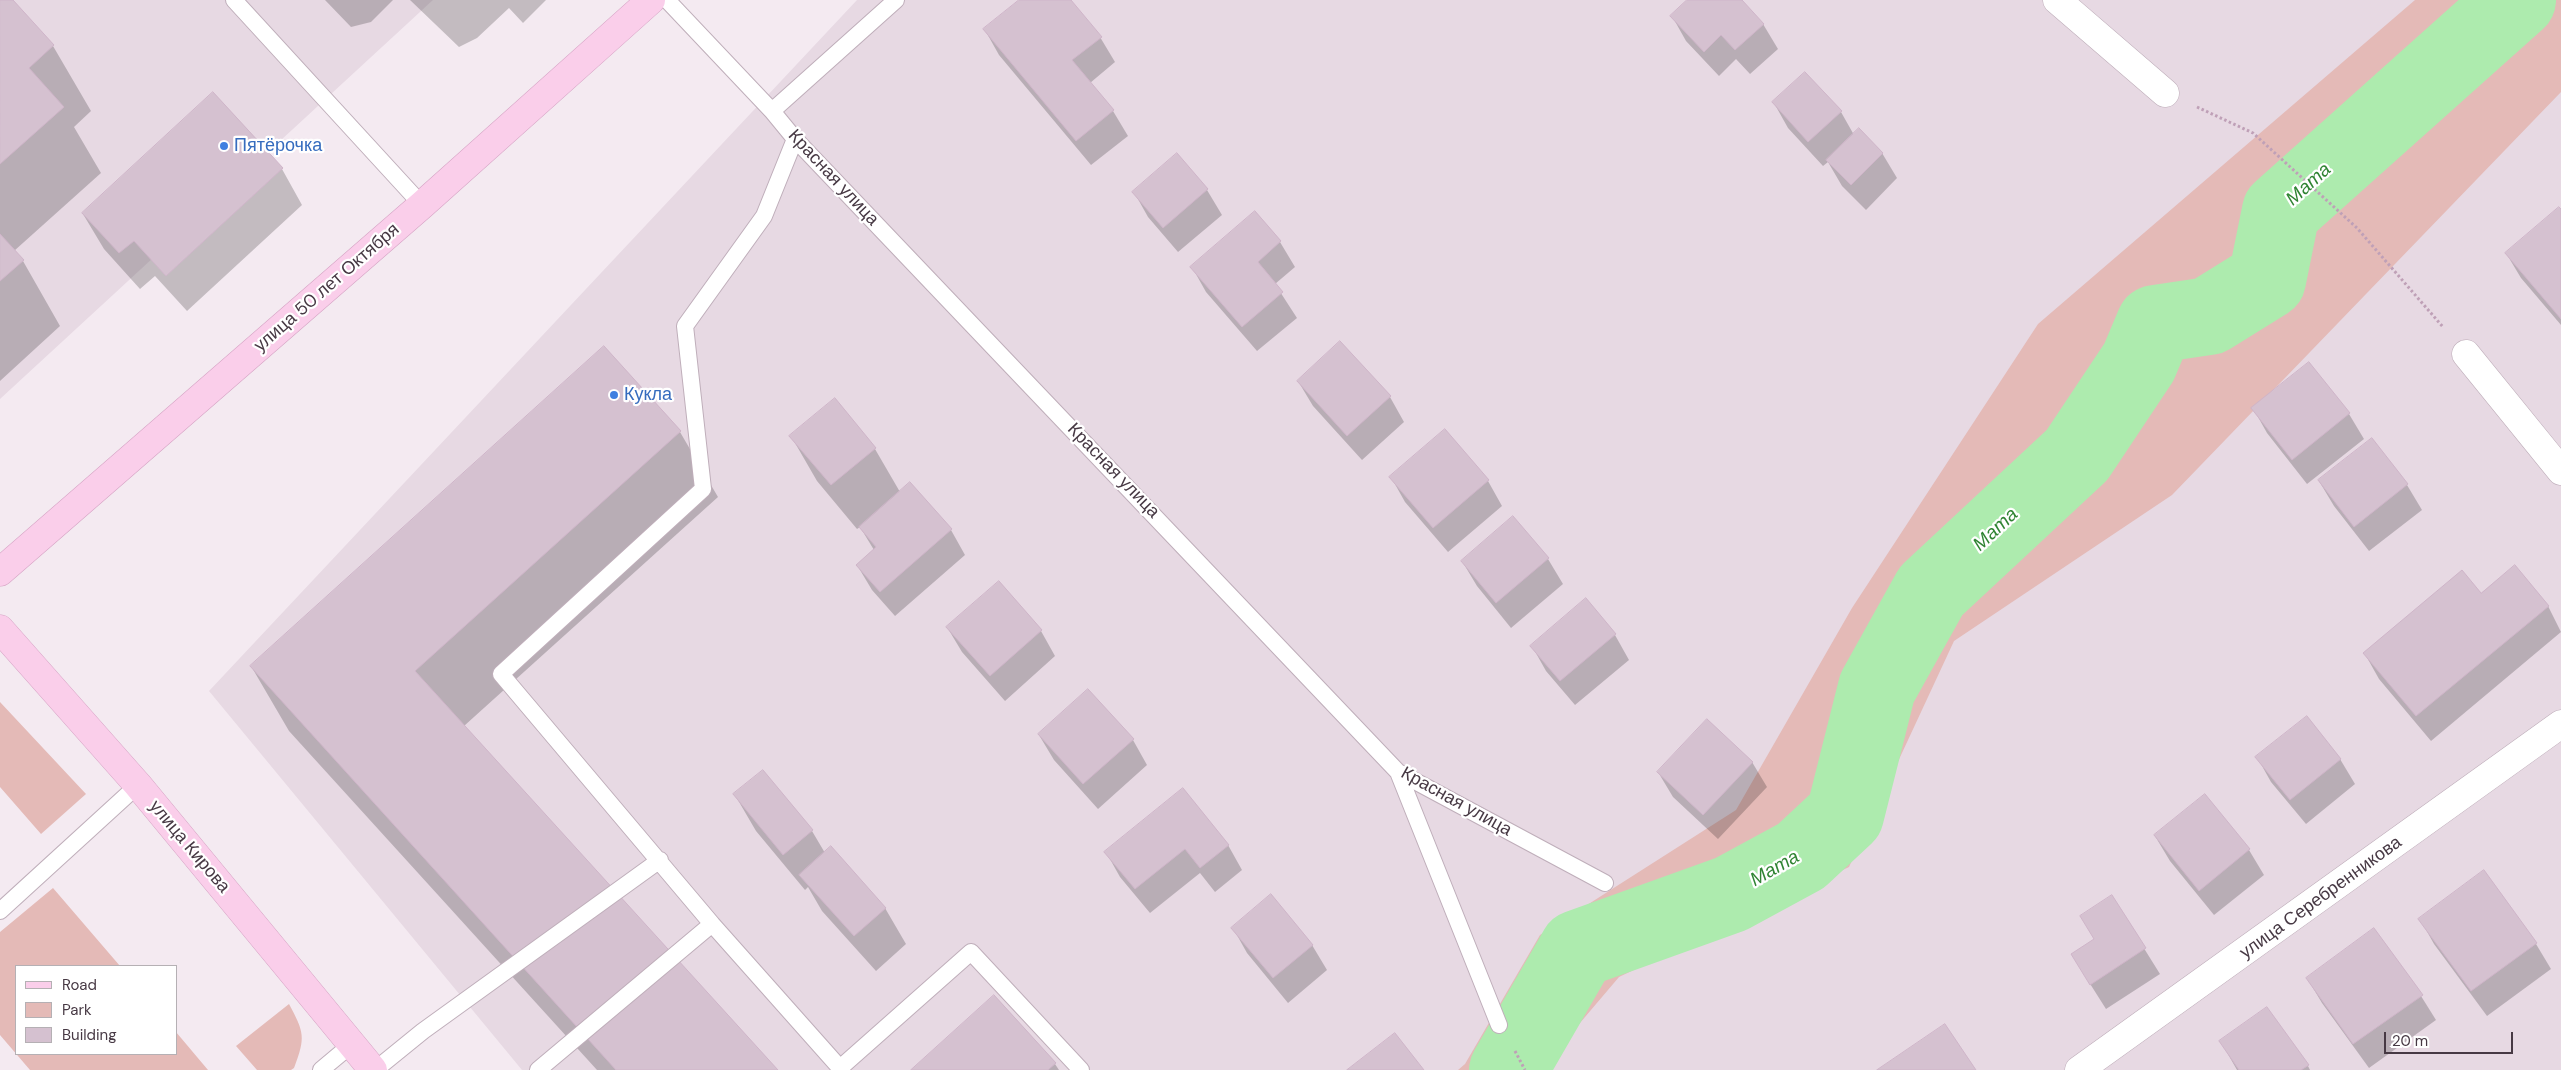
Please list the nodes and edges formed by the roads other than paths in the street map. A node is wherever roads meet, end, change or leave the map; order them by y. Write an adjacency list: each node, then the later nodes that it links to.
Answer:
1 (234, 0): 9 (lane)
2 (650, 0): 9 (main road, улица 50 лет Октября)
3 (667, 0): 7 (lane, Красная улица)
4 (896, 0): 7 (lane)
5 (2056, 0): 6 (street)
6 (2165, 93)
7 (772, 111): 8 (lane, Красная улица)
8 (795, 139): 15 (lane, Красная улица); 17 (lane)
9 (422, 205): 12 (main road, улица 50 лет Октября)
10 (2466, 354): 11 (street)
11 (2561, 471)
12 (0, 572)
13 (0, 629): 16 (main road, улица Кирова)
14 (2561, 724): 28 (street, улица Серебренникова)
15 (1398, 772): 18 (lane, Красная улица); 21 (lane)
16 (138, 785): 19 (lane); 22 (main road, улица Кирова)
17 (660, 860): 20 (lane); 25 (lane)
18 (1605, 882)
19 (0, 911)
20 (712, 924): 23 (lane); 27 (lane)
21 (1499, 1025)
22 (352, 1044): 24 (lane); 25 (main road, улица Кирова)
23 (560, 1064): 26 (lane)
24 (321, 1070)
25 (374, 1070)
26 (538, 1070)
27 (1081, 1070)
28 (2079, 1070)

